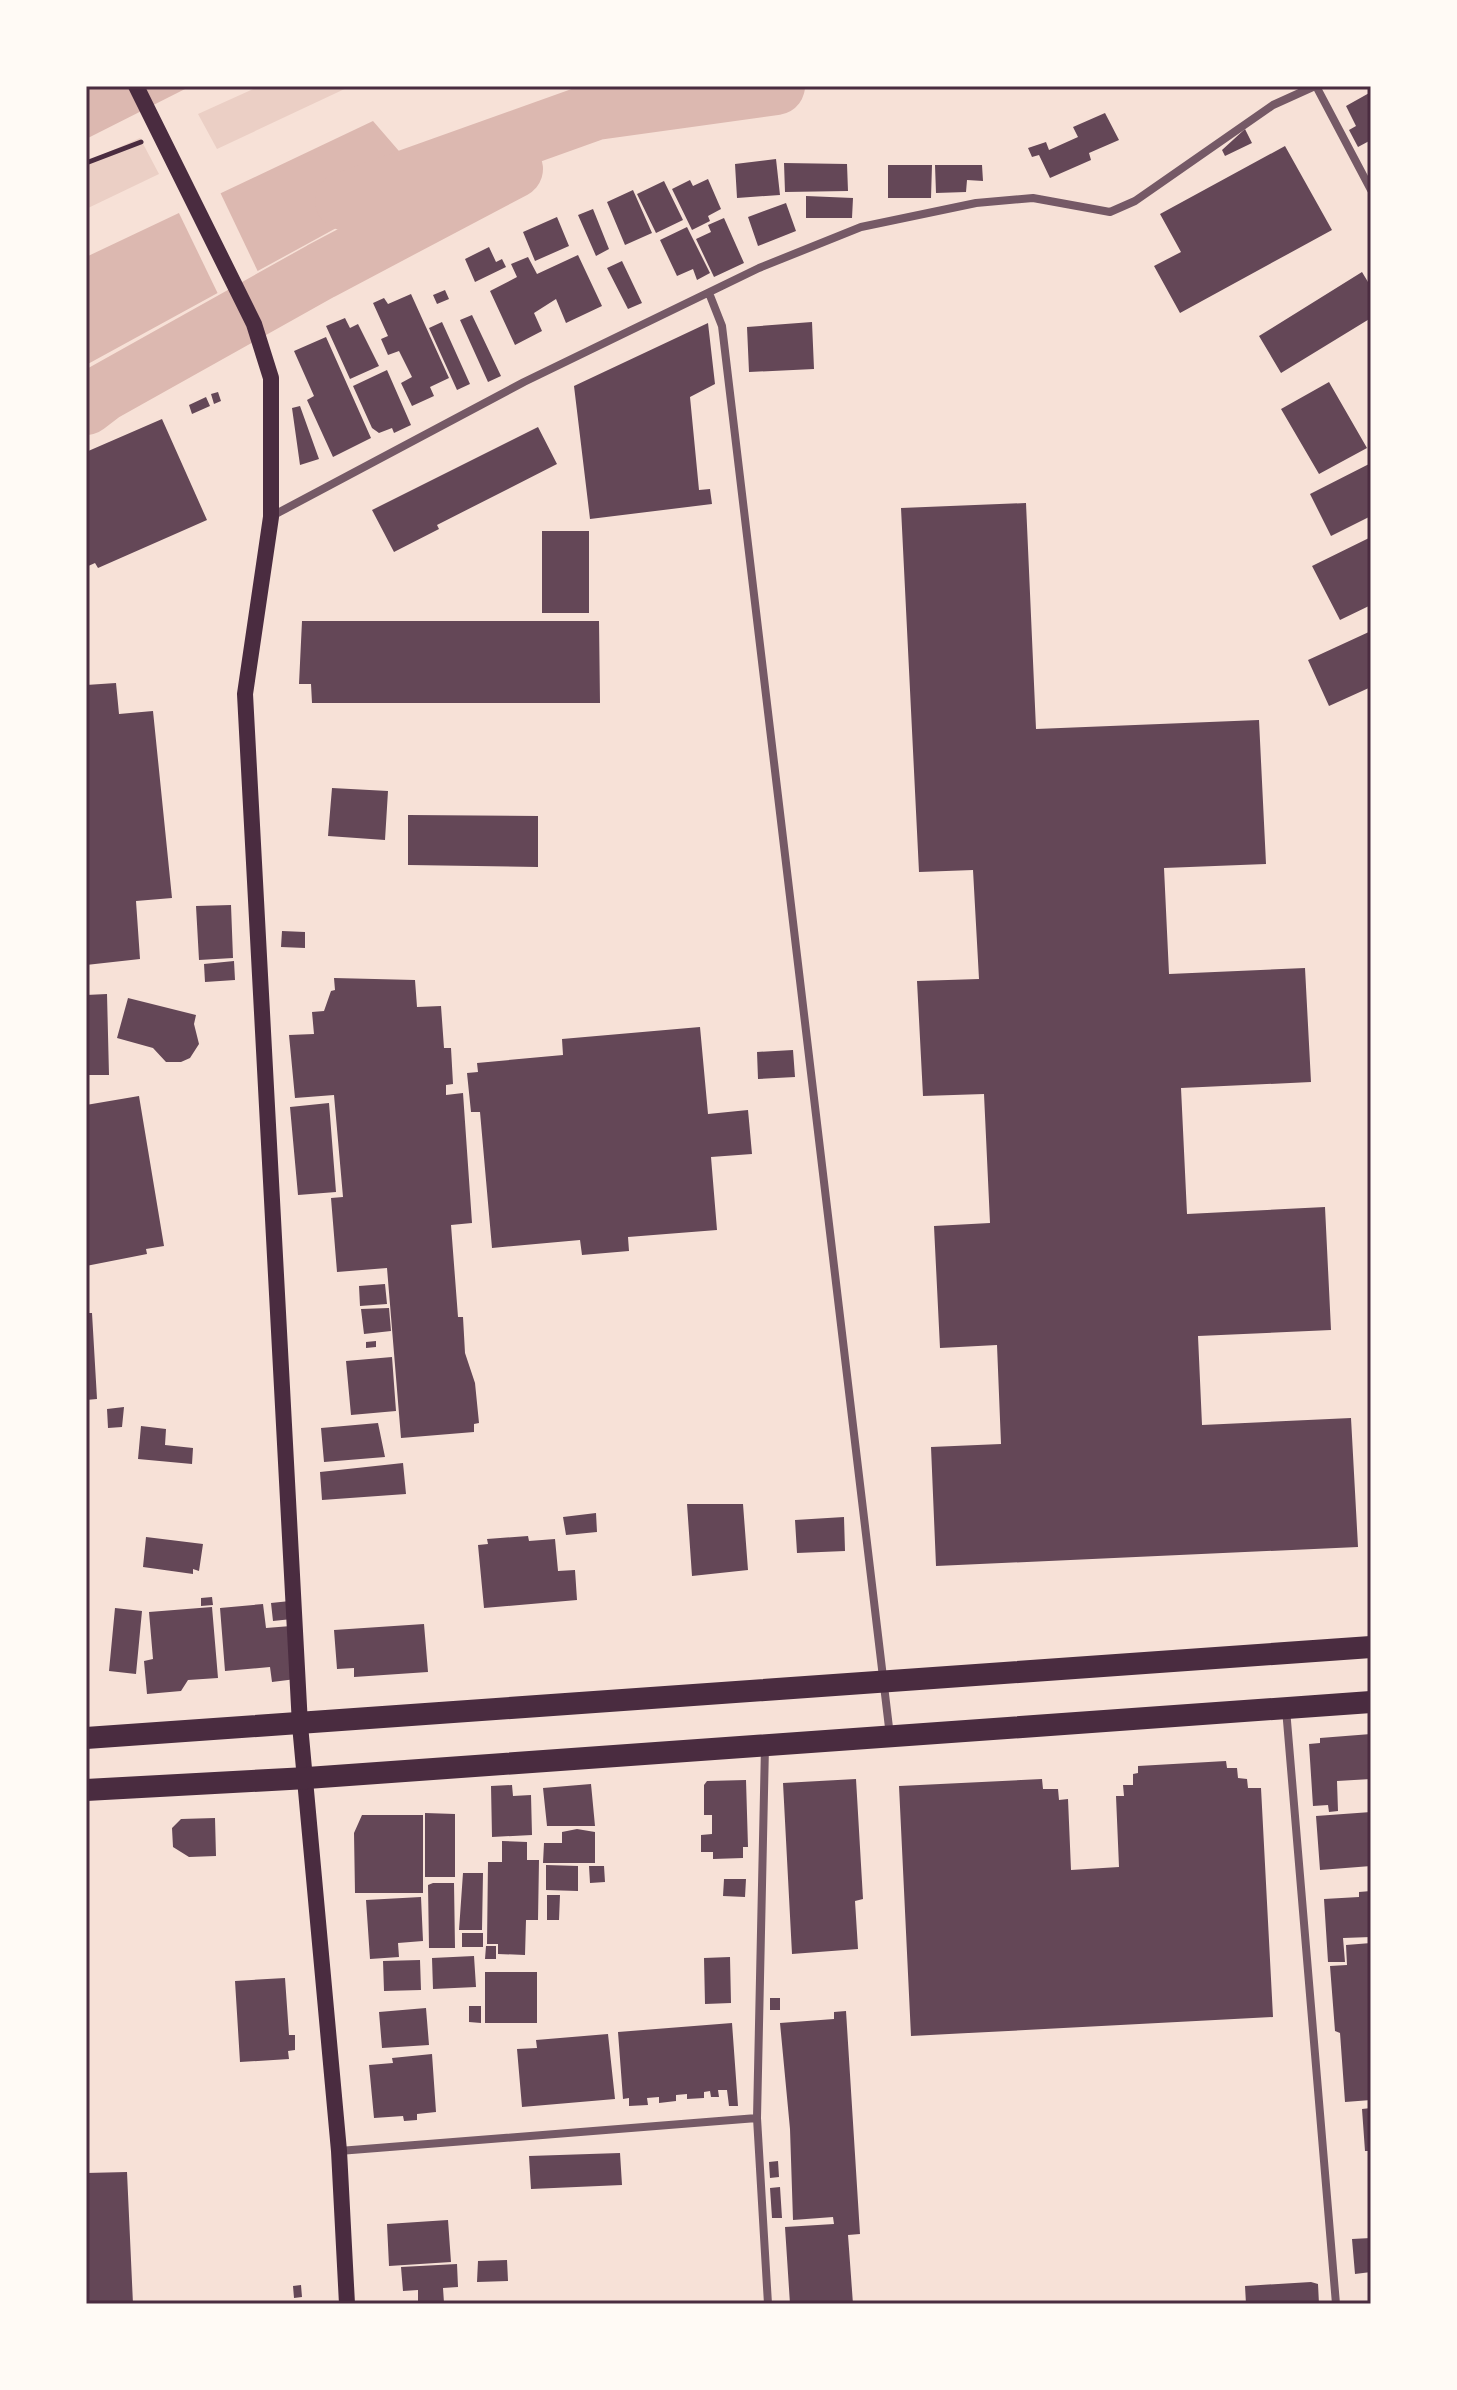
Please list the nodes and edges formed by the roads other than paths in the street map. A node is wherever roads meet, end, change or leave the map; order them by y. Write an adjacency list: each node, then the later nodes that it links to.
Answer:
1 (136, 86): 5 (main road)
2 (1315, 86): 3 (street); 4 (street)
3 (1371, 190)
4 (709, 293): 5 (street); 7 (street)
5 (271, 517): 10 (main road)
6 (1371, 1647): 7 (highway)
7 (883, 1683): 10 (highway); 11 (street)
8 (1371, 1702): 9 (highway)
9 (1286, 1708): 11 (highway); 20 (street)
10 (300, 1725): 12 (highway); 14 (main road)
11 (890, 1736): 13 (highway)
12 (86, 1738)
13 (765, 1745): 14 (highway); 16 (street)
14 (307, 1778): 15 (highway); 17 (main road)
15 (86, 1790)
16 (757, 2118): 17 (street); 19 (street)
17 (339, 2151): 18 (main road)
18 (347, 2304)
19 (768, 2304)
20 (1336, 2304)

